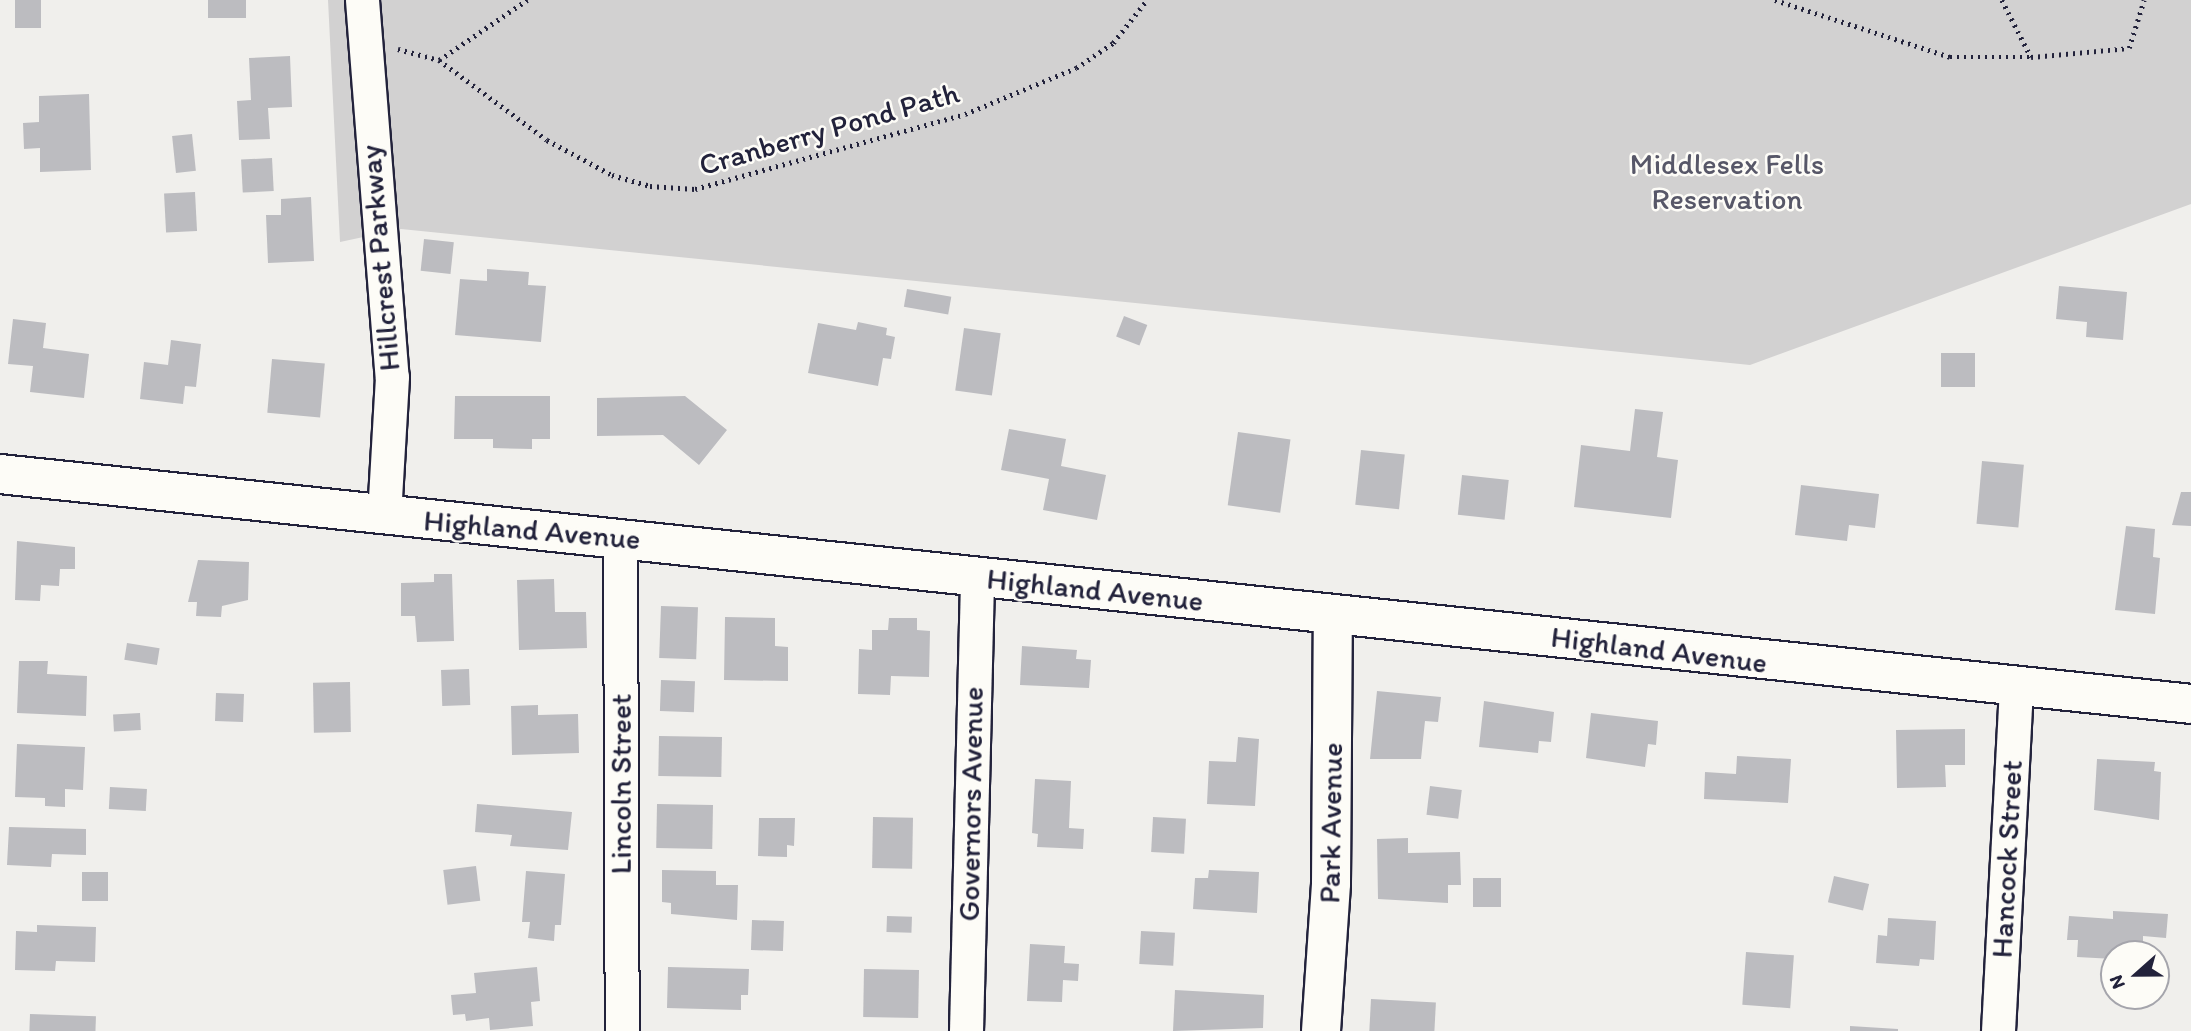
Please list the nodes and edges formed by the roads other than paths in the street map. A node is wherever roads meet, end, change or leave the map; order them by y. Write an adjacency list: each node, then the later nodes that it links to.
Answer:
1 (362, 0): 3 (street, Hillcrest Parkway)
2 (0, 474): 3 (main road, Highland Avenue)
3 (384, 516): 4 (main road, Highland Avenue)
4 (620, 538): 5 (main road, Highland Avenue); 9 (street, Lincoln Street)
5 (977, 577): 6 (main road, Highland Avenue); 10 (street, Governors Avenue)
6 (1333, 614): 7 (main road, Highland Avenue); 11 (main road, Park Avenue)
7 (2016, 687): 8 (main road, Highland Avenue); 12 (street, Hancock Street)
8 (2191, 704)
9 (622, 1031)
10 (966, 1031)
11 (1321, 1031)
12 (1998, 1031)

